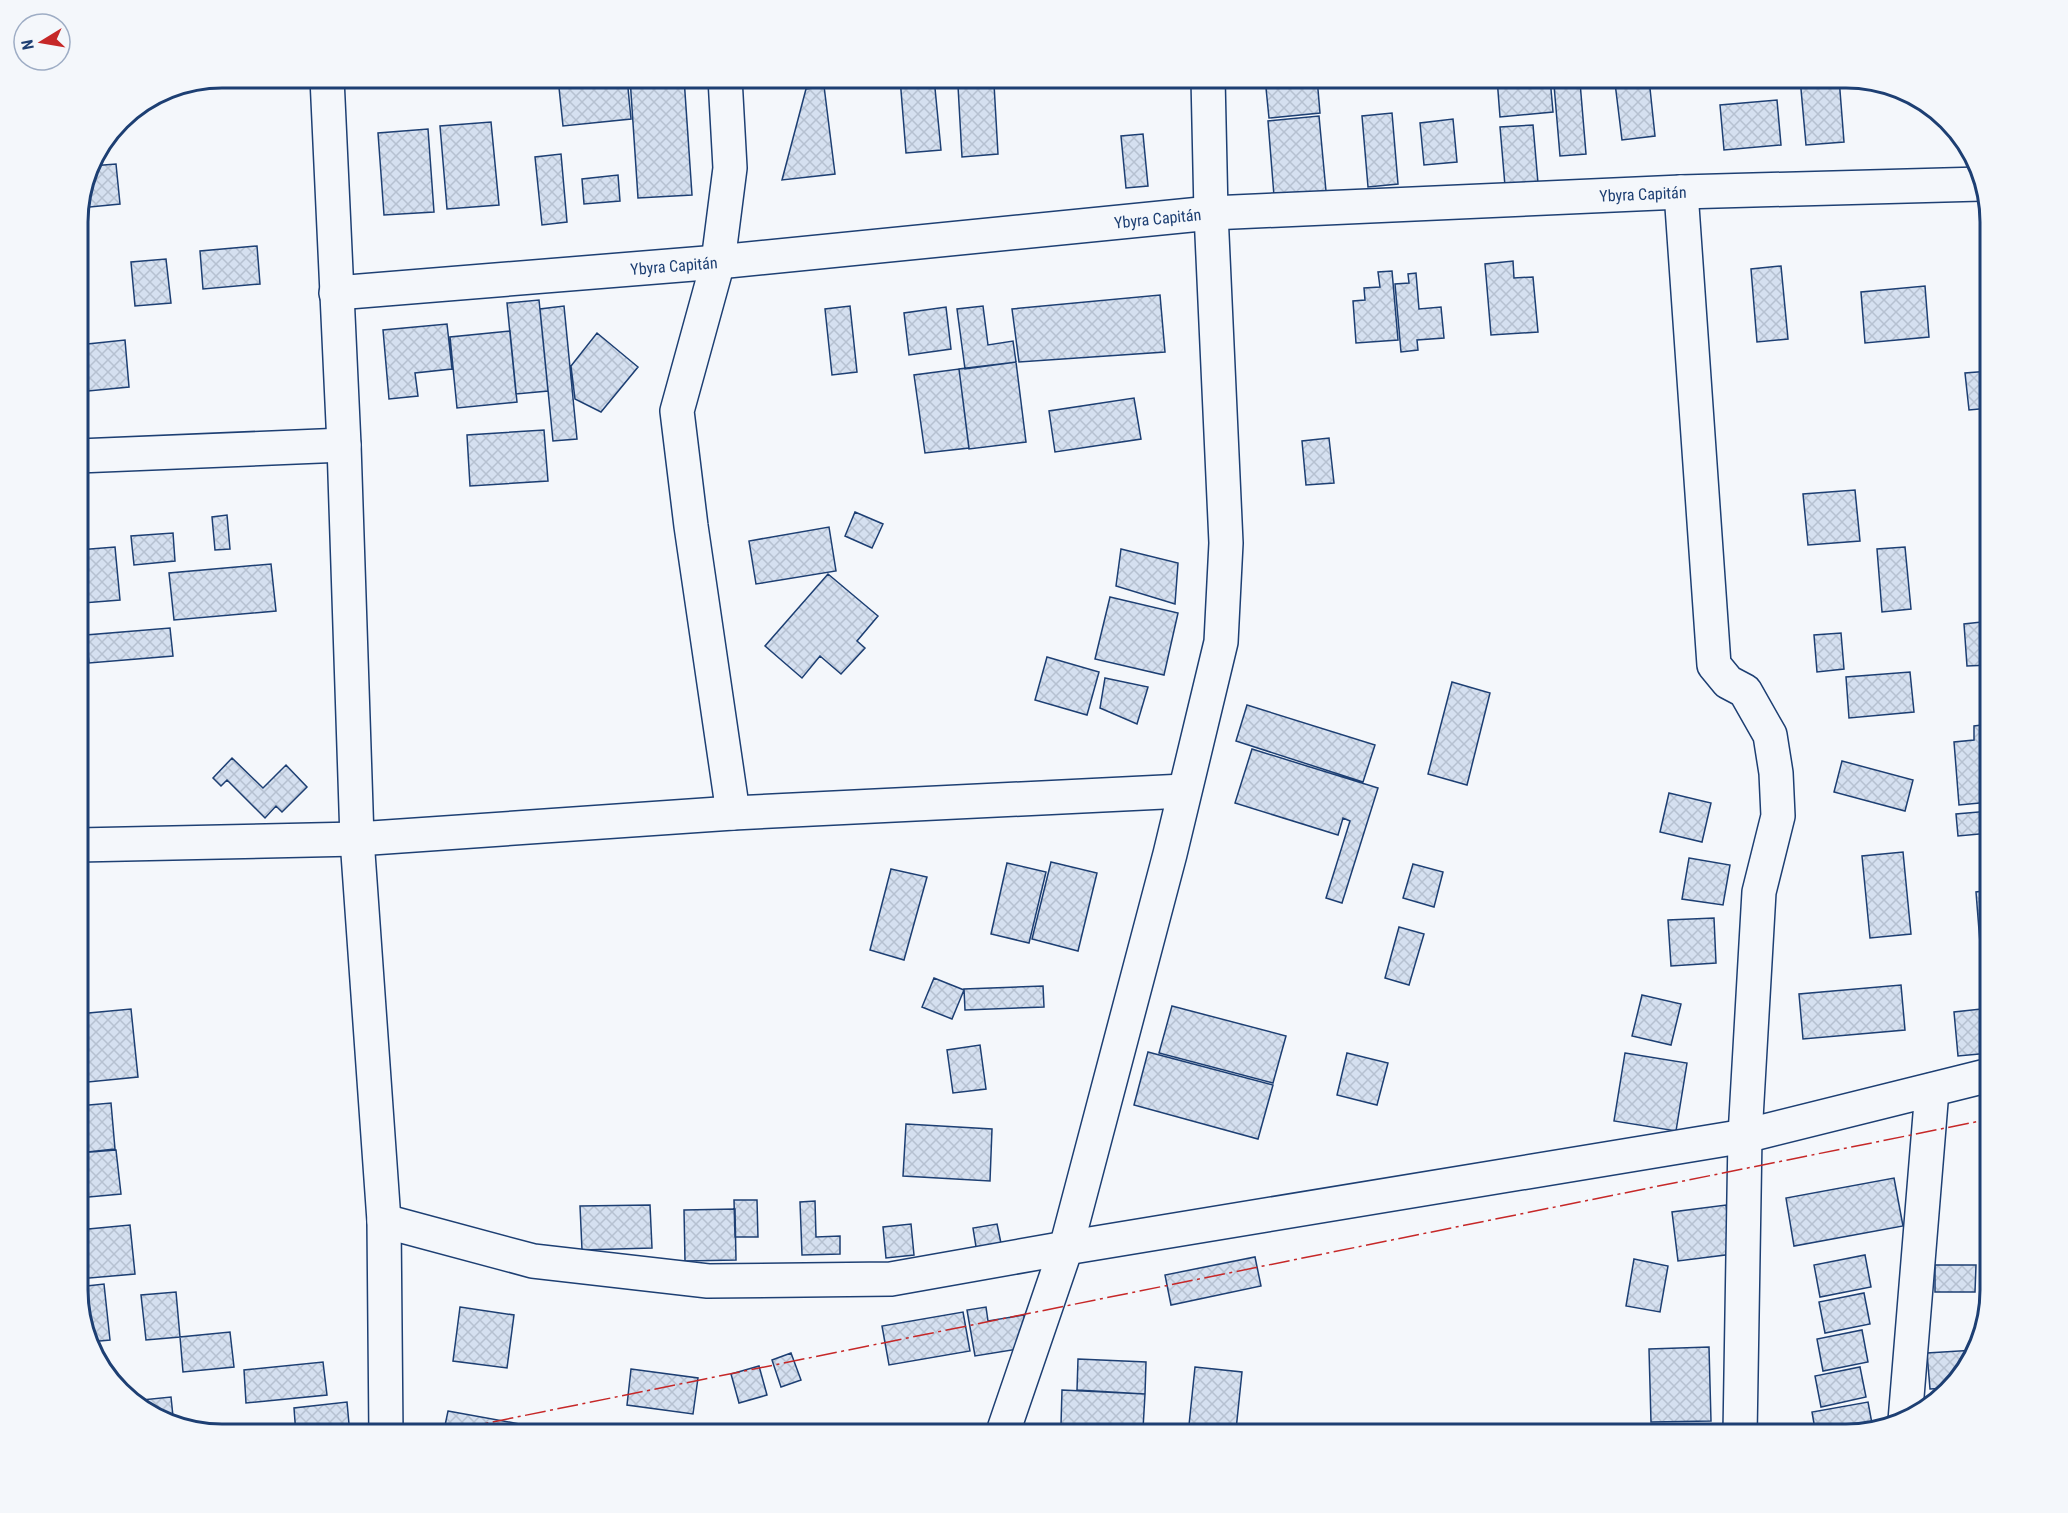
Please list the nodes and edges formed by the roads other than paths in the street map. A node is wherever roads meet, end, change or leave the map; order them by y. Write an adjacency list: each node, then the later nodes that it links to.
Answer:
1 (1208, 88): 6 (street)
2 (327, 89): 8 (street)
3 (726, 89): 7 (street)
4 (1974, 184): 5 (street, Ybyra Capitán)
5 (1681, 192): 6 (street, Ybyra Capitán); 17 (street)
6 (1211, 213): 7 (street, Ybyra Capitán); 11 (street)
7 (718, 262): 8 (street, Ybyra Capitán); 12 (street)
8 (336, 293): 9 (street)
9 (344, 445): 10 (street); 13 (street)
10 (89, 456)
11 (1184, 791): 12 (street); 19 (street)
12 (733, 813): 13 (street)
13 (357, 839): 14 (street); 18 (street)
14 (89, 845)
15 (1980, 1078): 16 (street)
16 (1932, 1090): 17 (street); 20 (street)
17 (1745, 1136): 19 (street); 23 (street)
18 (384, 1221): 19 (street); 21 (street)
19 (1066, 1248): 22 (street)
20 (1906, 1411)
21 (386, 1424)
22 (1006, 1424)
23 (1740, 1424)

